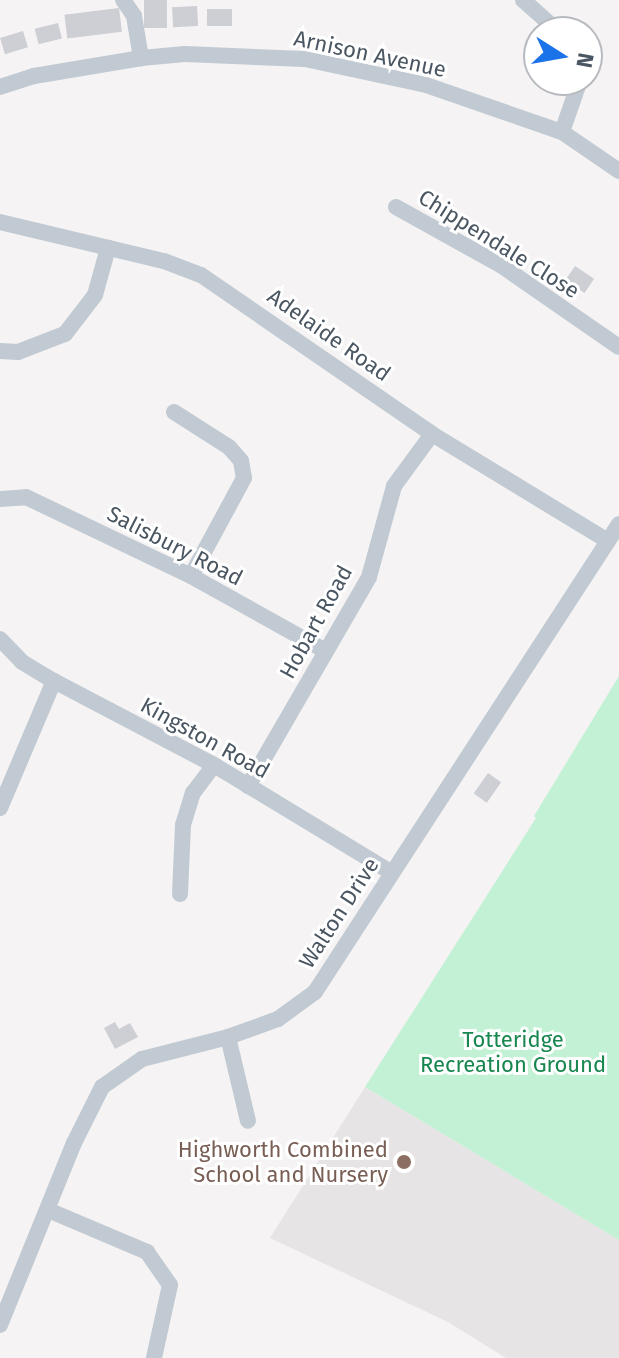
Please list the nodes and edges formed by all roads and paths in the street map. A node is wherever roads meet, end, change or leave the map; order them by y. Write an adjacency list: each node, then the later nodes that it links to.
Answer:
1 (123, 0): 4 (street)
2 (523, 0): 3 (street)
3 (541, 16)
4 (141, 58): 5 (street, Arnison Avenue); 7 (street, Arnison Avenue)
5 (0, 87)
6 (574, 96): 7 (street)
7 (562, 132): 8 (street, Arnison Avenue)
8 (619, 171)
9 (396, 207): 12 (street, Chippendale Close)
10 (0, 222): 11 (street, Adelaide Road)
11 (108, 248): 13 (street); 15 (street, Adelaide Road)
12 (619, 347)
13 (0, 351)
14 (174, 412): 19 (street)
15 (432, 434): 18 (street, Adelaide Road); 21 (street, Hobart Road)
16 (0, 499): 19 (street, Salisbury Road)
17 (619, 524): 18 (street, Walton Drive)
18 (608, 541): 26 (street, Walton Drive)
19 (191, 576): 21 (street, Salisbury Road)
20 (0, 639): 22 (street, Kingston Road)
21 (326, 651): 24 (street, Hobart Road)
22 (54, 681): 23 (street, Kingston Road); 25 (street)
23 (214, 765): 24 (street, Kingston Road); 27 (street)
24 (248, 786): 26 (street, Kingston Road)
25 (0, 808)
26 (392, 873): 28 (street, Walton Drive)
27 (180, 894)
28 (228, 1037): 29 (street); 30 (street, Walton Drive)
29 (248, 1121)
30 (48, 1210): 31 (street, Walton Drive); 32 (street)
31 (0, 1325)
32 (154, 1358)

